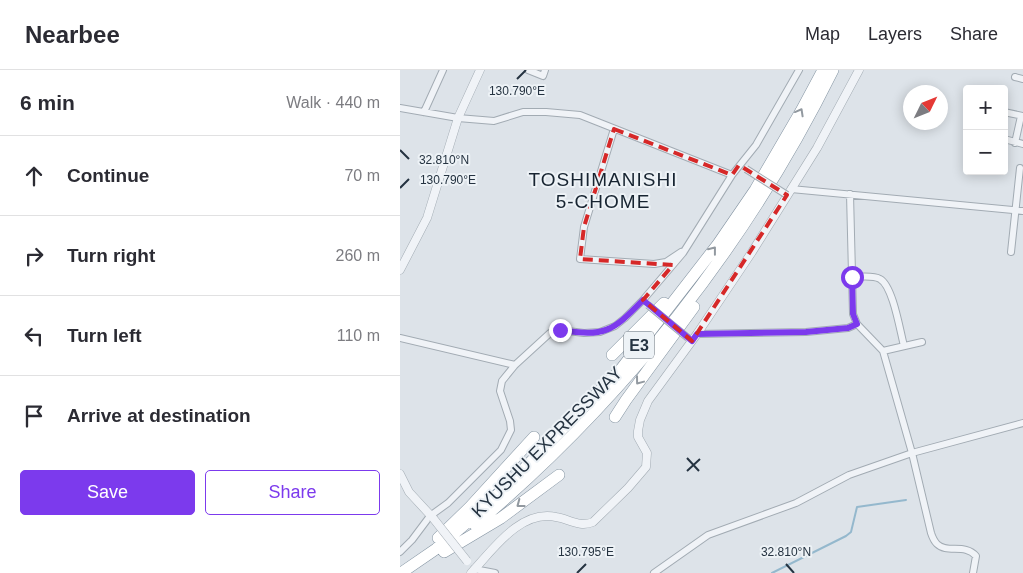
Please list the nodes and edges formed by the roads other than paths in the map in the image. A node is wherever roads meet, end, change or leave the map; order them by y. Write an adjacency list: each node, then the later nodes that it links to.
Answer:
1 (443, 70): 12 (street)
2 (480, 70): 15 (street)
3 (528, 70): 4 (street)
4 (545, 70)
5 (799, 70): 20 (street)
6 (822, 70): 31 (highway, KYUSHU EXPRESSWAY / E3, one-way to 6)
7 (833, 70): 26 (highway, KYUSHU EXPRESSWAY / E3)
8 (859, 70): 24 (street)
9 (1015, 77): 10 (street)
10 (1023, 79)
11 (400, 108): 12 (street)
12 (424, 112): 15 (street)
13 (1008, 113): 14 (street)
14 (1022, 116): 18 (street)
15 (458, 118): 16 (street); 30 (street)
16 (614, 129): 22 (street); 28 (street)
17 (1008, 140): 18 (street)
18 (1015, 143): 19 (street)
19 (1023, 144)
20 (739, 165): 22 (street); 24 (street, bridge)
21 (1020, 168): 23 (street)
22 (732, 175): 28 (street)
23 (1021, 182): 27 (street)
24 (789, 192): 25 (street); 36 (street)
25 (850, 194): 27 (street); 32 (street)
26 (763, 195): 42 (highway, one-way to 42); 50 (highway, KYUSHU EXPRESSWAY / E3)
27 (1020, 211): 29 (street)
28 (686, 248): 33 (street)
29 (1011, 252)
30 (400, 270)
31 (696, 271): 40 (highway); 53 (highway, KYUSHU EXPRESSWAY / E3)
32 (852, 277): 34 (street); 38 (street)
33 (646, 302): 36 (street, bridge); 41 (street)
34 (857, 324): 36 (street); 39 (street)
35 (400, 338): 41 (street)
36 (692, 338): 52 (street)
37 (922, 342): 38 (street)
38 (904, 346): 39 (street)
39 (883, 351): 45 (street)
40 (612, 354)
41 (515, 365): 48 (street)
42 (615, 417)
43 (1023, 423): 45 (street)
44 (534, 437): 51 (highway)
45 (912, 453): 56 (street); 57 (street)
46 (400, 474): 48 (street)
47 (559, 475): 50 (highway, one-way to 50)
48 (431, 517): 49 (street); 52 (street, bridge)
49 (400, 552)
50 (444, 552): 54 (highway, KYUSHU EXPRESSWAY / E3)
51 (400, 569)
52 (474, 572): 55 (street)
53 (401, 573)
54 (415, 573)
55 (495, 573)
56 (654, 573)
57 (973, 573)

